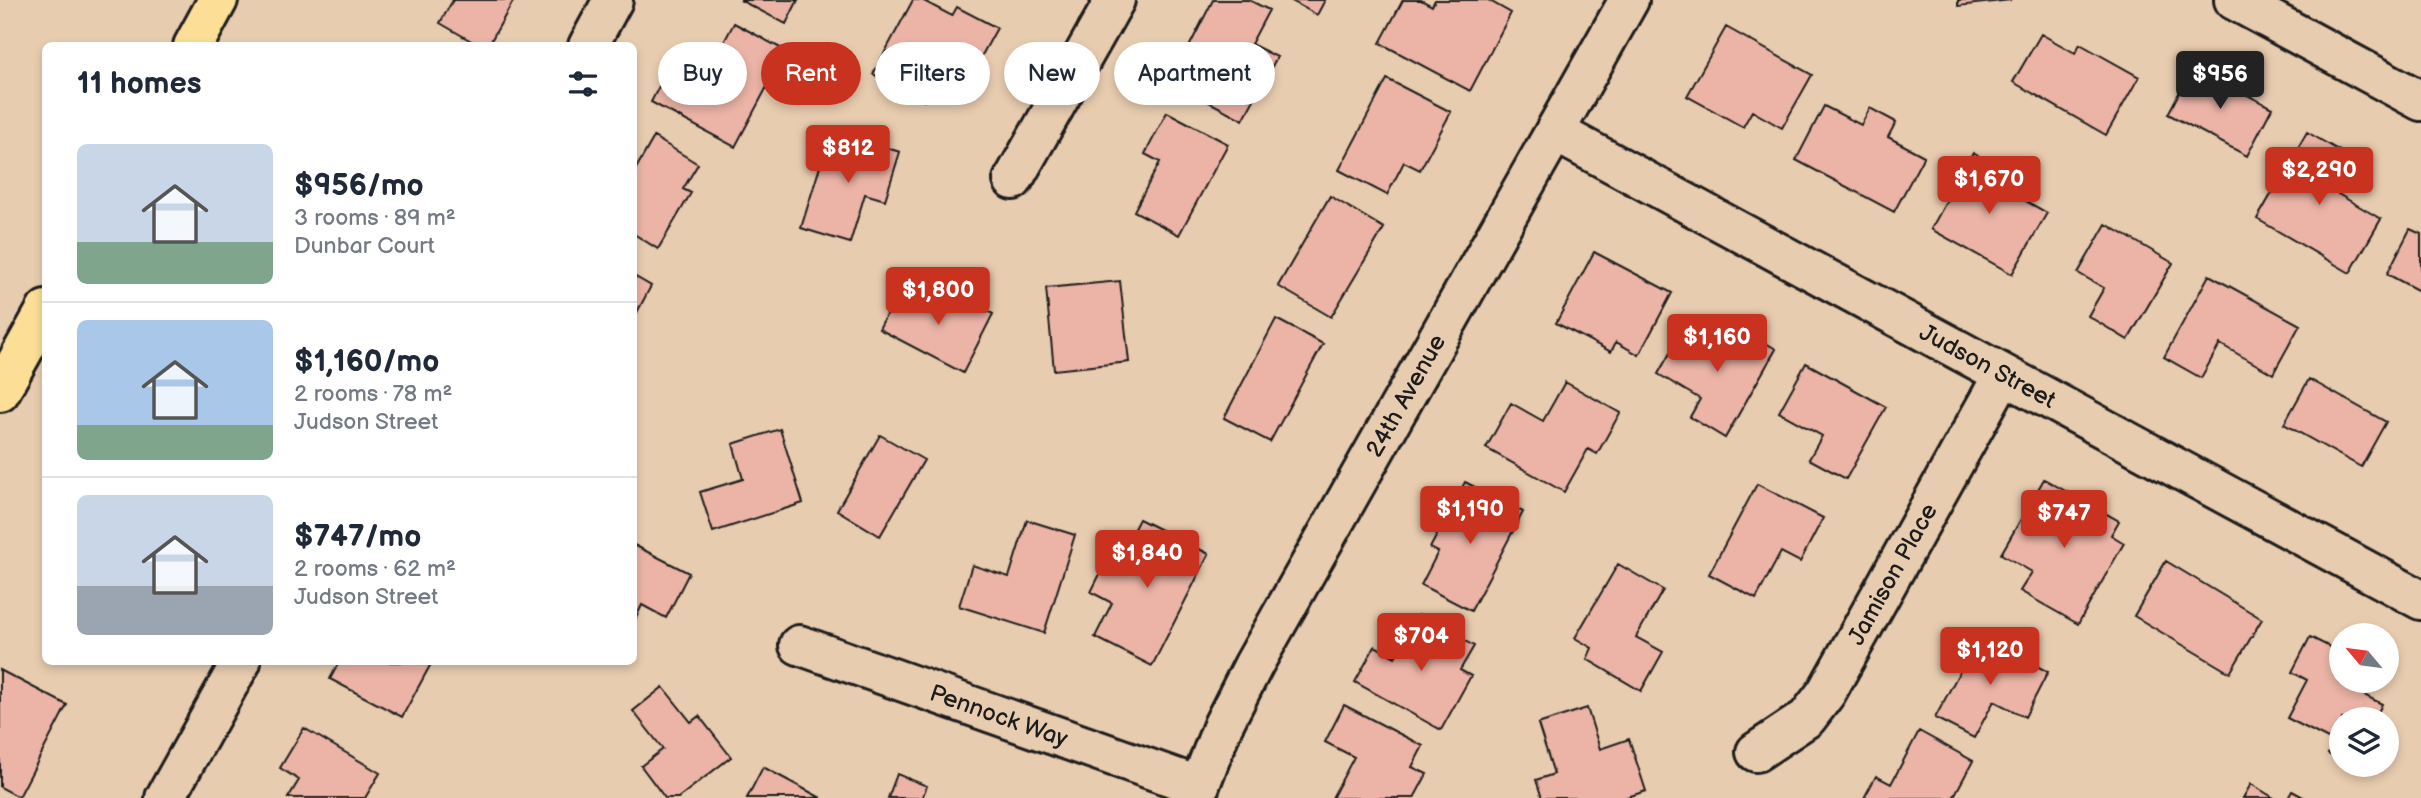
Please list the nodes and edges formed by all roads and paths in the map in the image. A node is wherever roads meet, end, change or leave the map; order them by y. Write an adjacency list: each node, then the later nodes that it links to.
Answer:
1 (218, 0): 6 (main road)
2 (613, 0): 7 (street)
3 (1115, 0): 10 (street)
4 (1629, 0): 9 (street, 24th Avenue)
5 (2234, 0): 8 (street)
6 (195, 42)
7 (590, 42)
8 (2421, 101)
9 (1555, 132): 12 (street, Judson Street); 18 (street, 24th Avenue)
10 (1013, 180)
11 (42, 317): 13 (main road)
12 (2003, 375): 14 (street, Judson Street); 17 (street, Jamison Place)
13 (0, 392)
14 (2421, 600)
15 (800, 645): 18 (street, Pennock Way)
16 (239, 665): 19 (street)
17 (1756, 752)
18 (1196, 792)
19 (165, 798)

